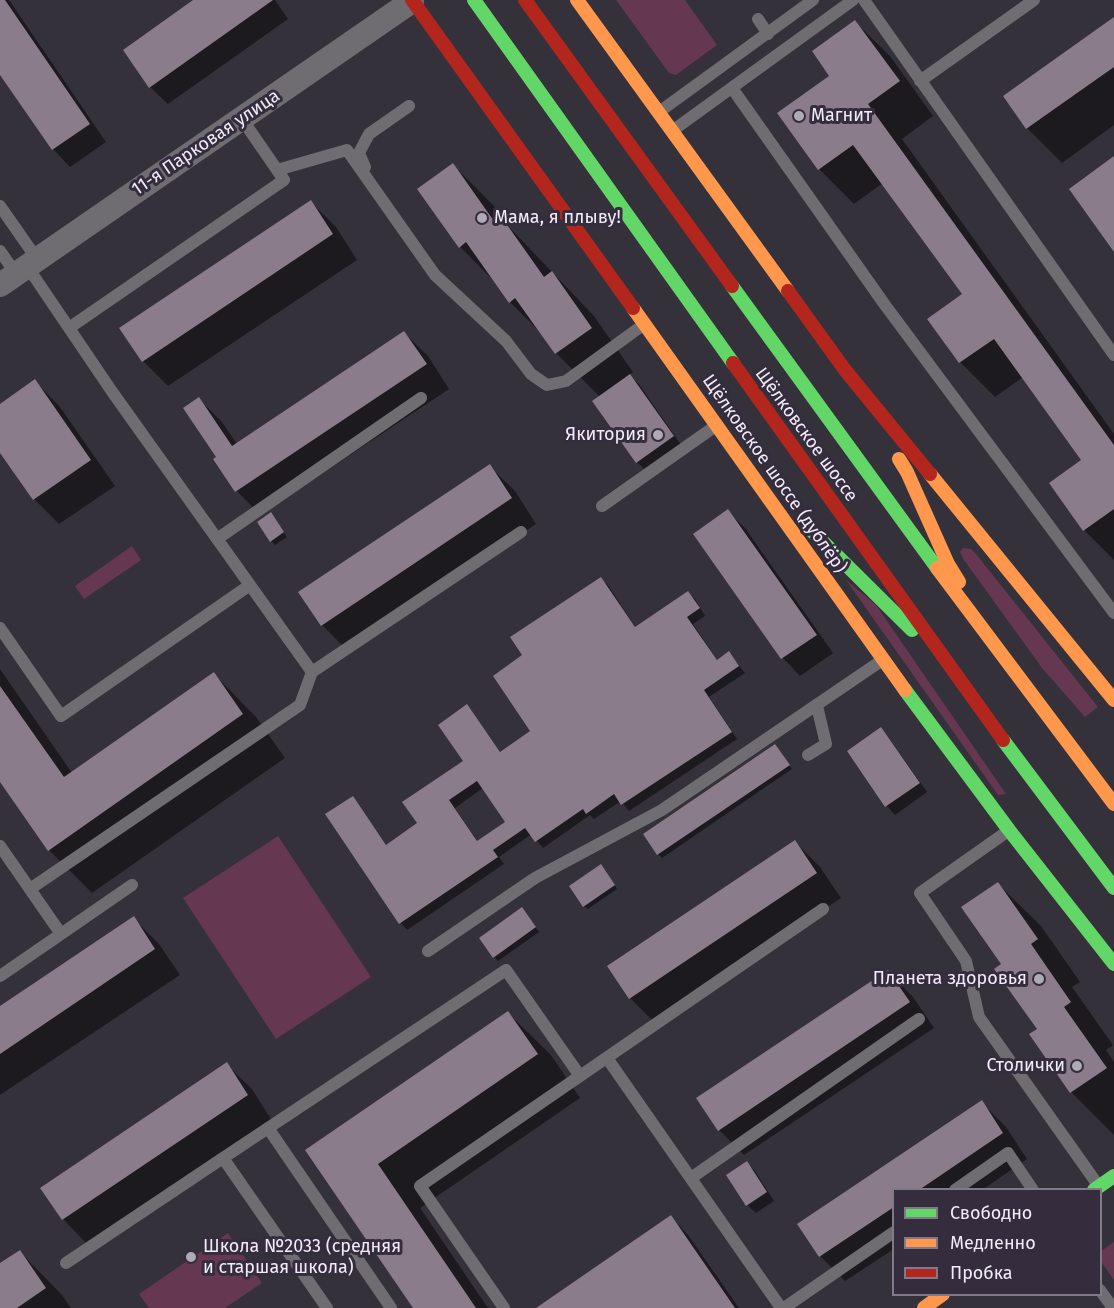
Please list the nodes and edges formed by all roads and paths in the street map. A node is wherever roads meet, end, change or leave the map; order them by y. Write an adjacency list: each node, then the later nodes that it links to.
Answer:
1 (412, 0): 15 (street, 11-я Парковая улица); 22 (main road, Щёлковское шоссе (дублёр))
2 (525, 0): 35 (main road, Щёлковское шоссе)
3 (577, 0): 14 (main road)
4 (813, 0): 10 (lane)
5 (853, 0): 12 (lane)
6 (864, 0): 11 (lane)
7 (1034, 0): 11 (lane)
8 (477, 4): 38 (main road, Щёлковское шоссе)
9 (759, 19): 10 (lane)
10 (768, 34): 14 (lane)
11 (920, 81): 24 (lane)
12 (732, 88): 16 (lane); 33 (lane)
13 (409, 106): 18 (lane)
14 (658, 113): 16 (main road)
15 (242, 119): 17 (lane); 21 (street, 11-я Парковая улица)
16 (671, 131): 25 (main road)
17 (277, 170): 18 (lane); 23 (lane)
18 (371, 182): 22 (lane)
19 (0, 206): 21 (lane)
20 (0, 251): 21 (lane)
21 (20, 271): 23 (lane)
22 (644, 324): 27 (main road, Щёлковское шоссе (дублёр))
23 (69, 328): 31 (lane)
24 (1114, 355)
25 (845, 370): 35 (main road); 39 (main road)
26 (421, 398): 31 (lane)
27 (717, 425): 28 (main road, Щёлковское шоссе (дублёр)); 29 (lane)
28 (749, 469): 36 (main road, Щёлковское шоссе (дублёр)); 38 (main road)
29 (602, 506)
30 (521, 532): 37 (lane)
31 (217, 539): 32 (lane)
32 (249, 585): 34 (lane); 37 (lane)
33 (1114, 613)
34 (0, 628)
35 (995, 646): 42 (main road, Щёлковское шоссе)
36 (883, 660): 40 (lane); 43 (main road, Щёлковское шоссе (дублёр))
37 (312, 672): 47 (lane)
38 (962, 683): 46 (main road, Щёлковское шоссе)
39 (1114, 700)
40 (817, 706): 41 (lane); 50 (lane)
41 (808, 756)
42 (1114, 804)
43 (1009, 830): 51 (main road, Щёлковское шоссе (дублёр)); 62 (lane)
44 (0, 846): 47 (lane)
45 (132, 885): 49 (lane)
46 (1114, 888)
47 (30, 889): 49 (lane)
48 (823, 909): 54 (lane)
49 (61, 933): 52 (lane)
50 (428, 951)
51 (1114, 964)
52 (0, 976)
53 (919, 1019): 59 (lane)
54 (607, 1058): 55 (lane); 59 (lane)
55 (580, 1076): 56 (lane); 69 (lane)
56 (268, 1128): 57 (lane); 68 (lane)
57 (223, 1158): 64 (lane); 67 (lane)
58 (1114, 1176): 62 (main road)
59 (691, 1178): 70 (lane)
60 (958, 1188): 61 (lane)
61 (1032, 1188)
62 (1097, 1188)
63 (892, 1233): 70 (lane)
64 (66, 1263)
65 (1102, 1292): 72 (lane)
66 (940, 1296): 71 (main road)
67 (327, 1308)
68 (391, 1308)
69 (504, 1308)
70 (783, 1308)
71 (924, 1308)
72 (1113, 1308)

